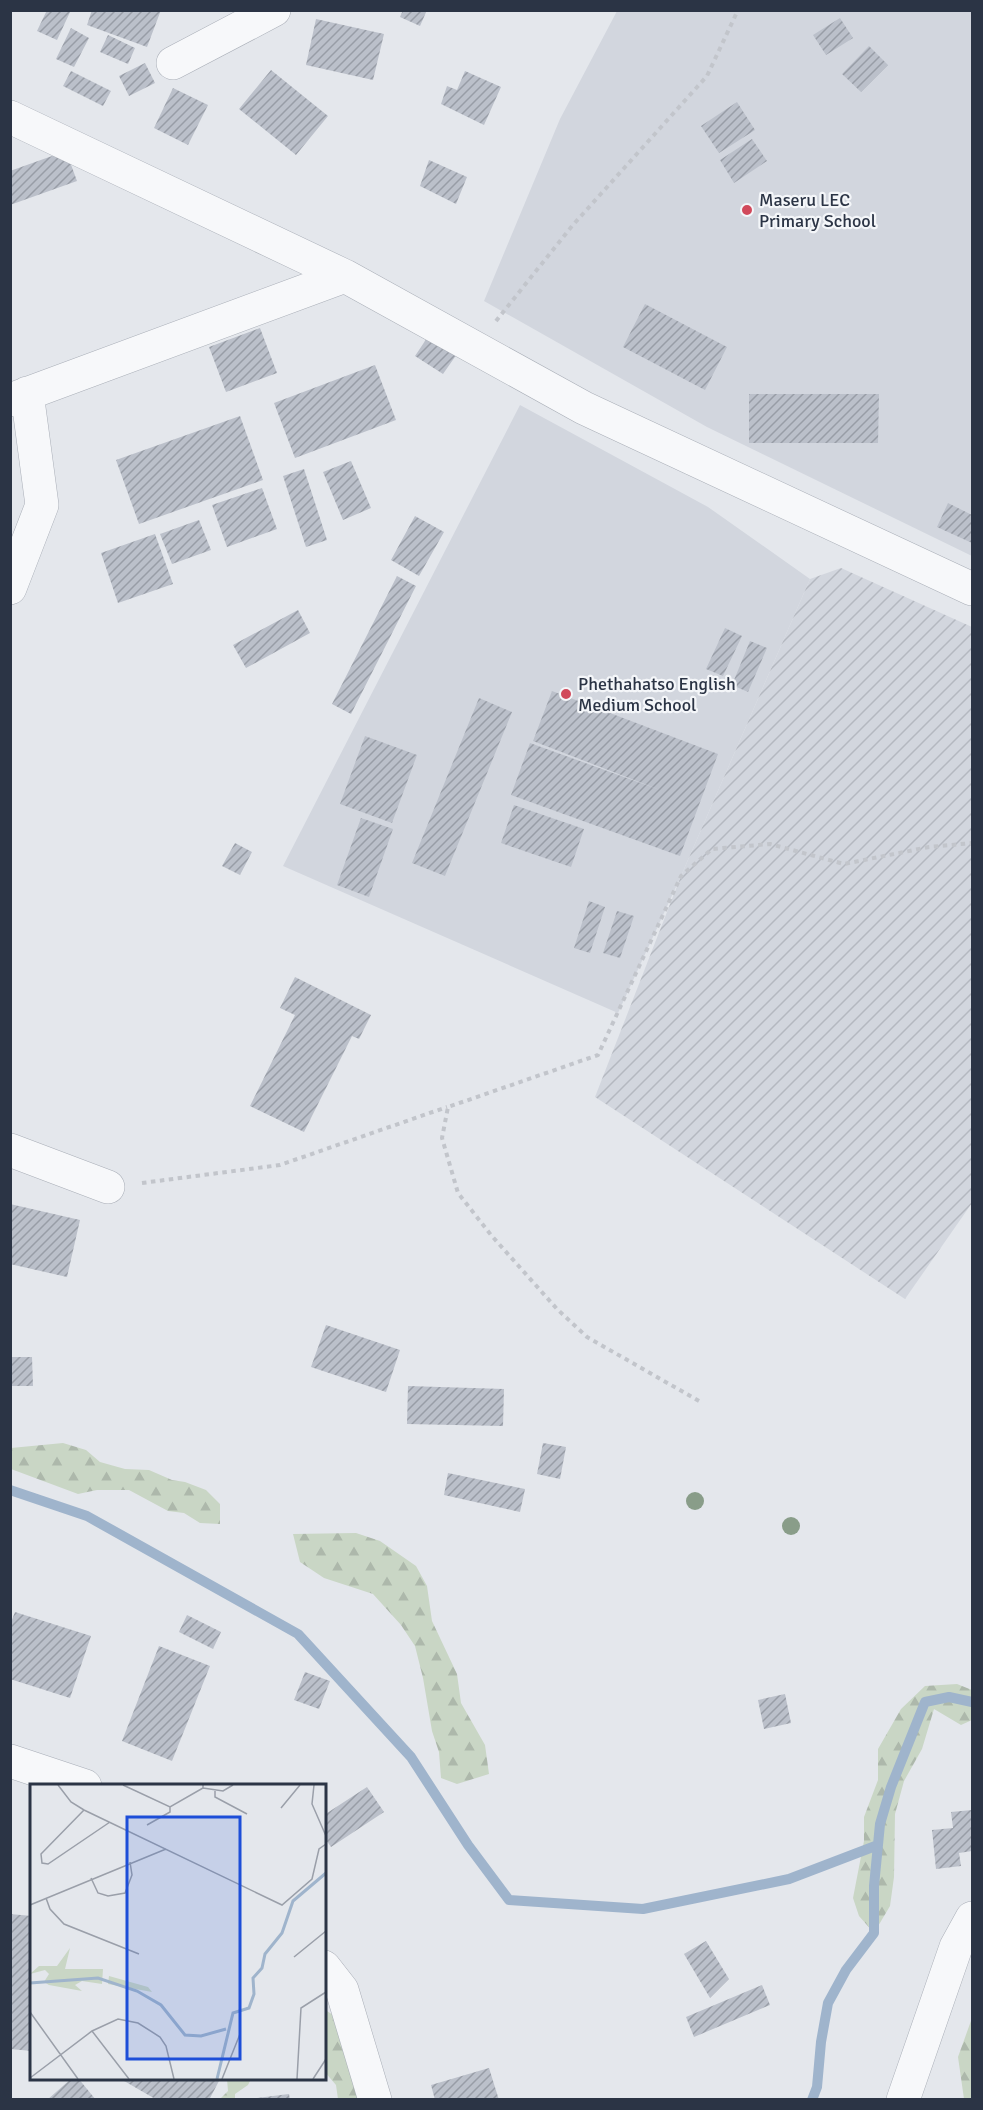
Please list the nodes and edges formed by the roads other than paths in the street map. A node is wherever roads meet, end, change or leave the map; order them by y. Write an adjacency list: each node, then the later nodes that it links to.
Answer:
1 (274, 10): 2 (street)
2 (173, 63)
3 (10, 117): 4 (street)
4 (345, 276): 5 (street); 7 (street)
5 (19, 396): 6 (street)
6 (10, 588)
7 (972, 589)
8 (10, 1150): 9 (street)
9 (108, 1187)
10 (10, 1761): 11 (street)
11 (79, 1784)
12 (972, 1918): 15 (street)
13 (326, 1970): 14 (street)
14 (375, 2100)
15 (903, 2100)

